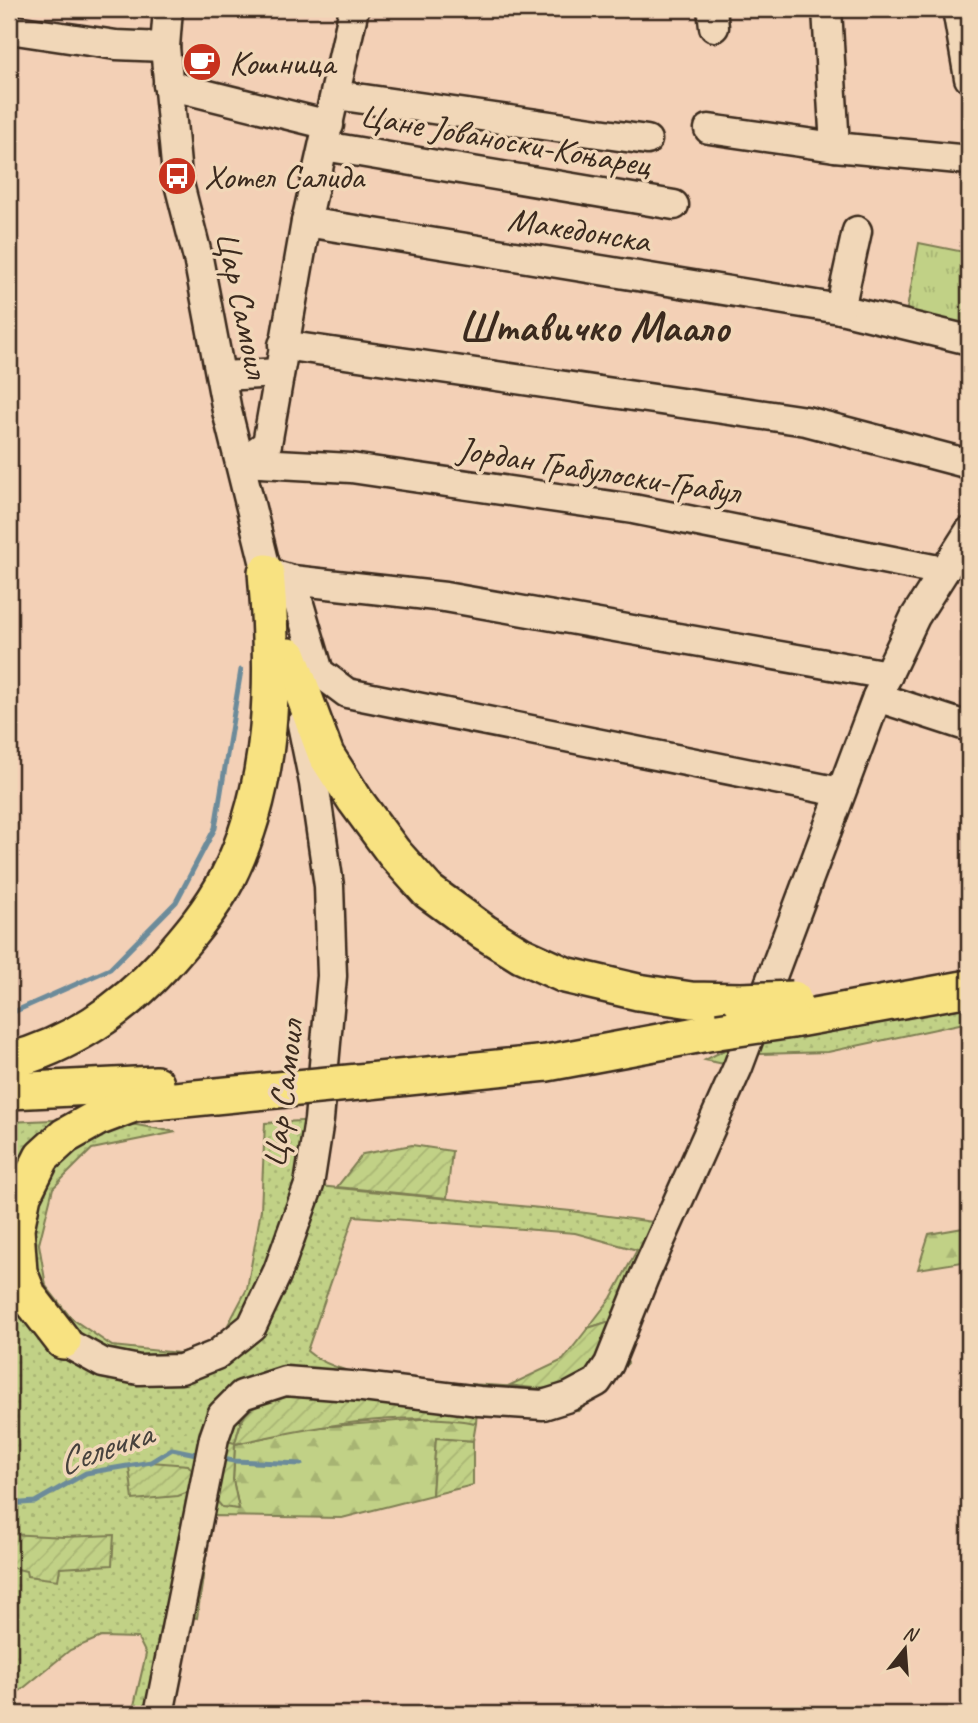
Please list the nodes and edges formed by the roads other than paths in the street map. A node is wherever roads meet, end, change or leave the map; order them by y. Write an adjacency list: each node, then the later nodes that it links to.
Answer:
1 (169, 9): 6 (street, Цар Самоил)
2 (354, 9): 9 (street, Цане Јованоски-Коњарец)
3 (827, 9): 13 (street)
4 (957, 9): 7 (street)
5 (9, 29): 6 (street)
6 (165, 47): 8 (street, Цар Самоил)
7 (969, 78)
8 (168, 85): 11 (street, Цане Јованоски-Коњарец); 22 (street, Цар Самоил)
9 (336, 95): 11 (street, Цане Јованоски-Коњарец); 12 (street, Цане Јованоски-Коњарец)
10 (709, 129): 13 (street)
11 (327, 136): 15 (street, Цане Јованоски-Коњарец); 16 (street, Цане Јованоски-Коњарец)
12 (647, 140)
13 (835, 147): 14 (street)
14 (969, 160)
15 (674, 205)
16 (306, 222): 18 (street, Македонска); 20 (street, Цане Јованоски-Коњарец)
17 (857, 231): 18 (street)
18 (840, 309): 19 (street, Македонска)
19 (969, 340)
20 (283, 345): 21 (street, Цане Јованоски-Коњарец); 24 (street)
21 (279, 373): 22 (street); 23 (street, Цане Јованоски-Коњарец)
22 (222, 376): 23 (street, Цар Самоил)
23 (242, 462): 25 (street, Јордан Грабулоски-Грабул); 26 (street, Цар Самоил)
24 (969, 464)
25 (959, 555): 28 (street, Јордан Грабулоски-Грабул)
26 (279, 576): 27 (street, Цар Самоил); 28 (street); 30 (street); 34 (main road)
27 (289, 656): 33 (main road, bridge); 38 (street, Цар Самоил)
28 (883, 686): 29 (street); 30 (street, Јордан Грабулоски-Грабул)
29 (969, 727)
30 (840, 792): 33 (street, Јордан Грабулоски-Грабул)
31 (969, 973): 33 (main road)
32 (969, 988): 33 (main road)
33 (785, 1000): 35 (main road, bridge); 39 (street, Јордан Грабулоски-Грабул)
34 (9, 1061)
35 (291, 1081): 36 (main road); 38 (main road)
36 (9, 1091)
37 (9, 1304): 38 (main road)
38 (63, 1342)
39 (159, 1714)

